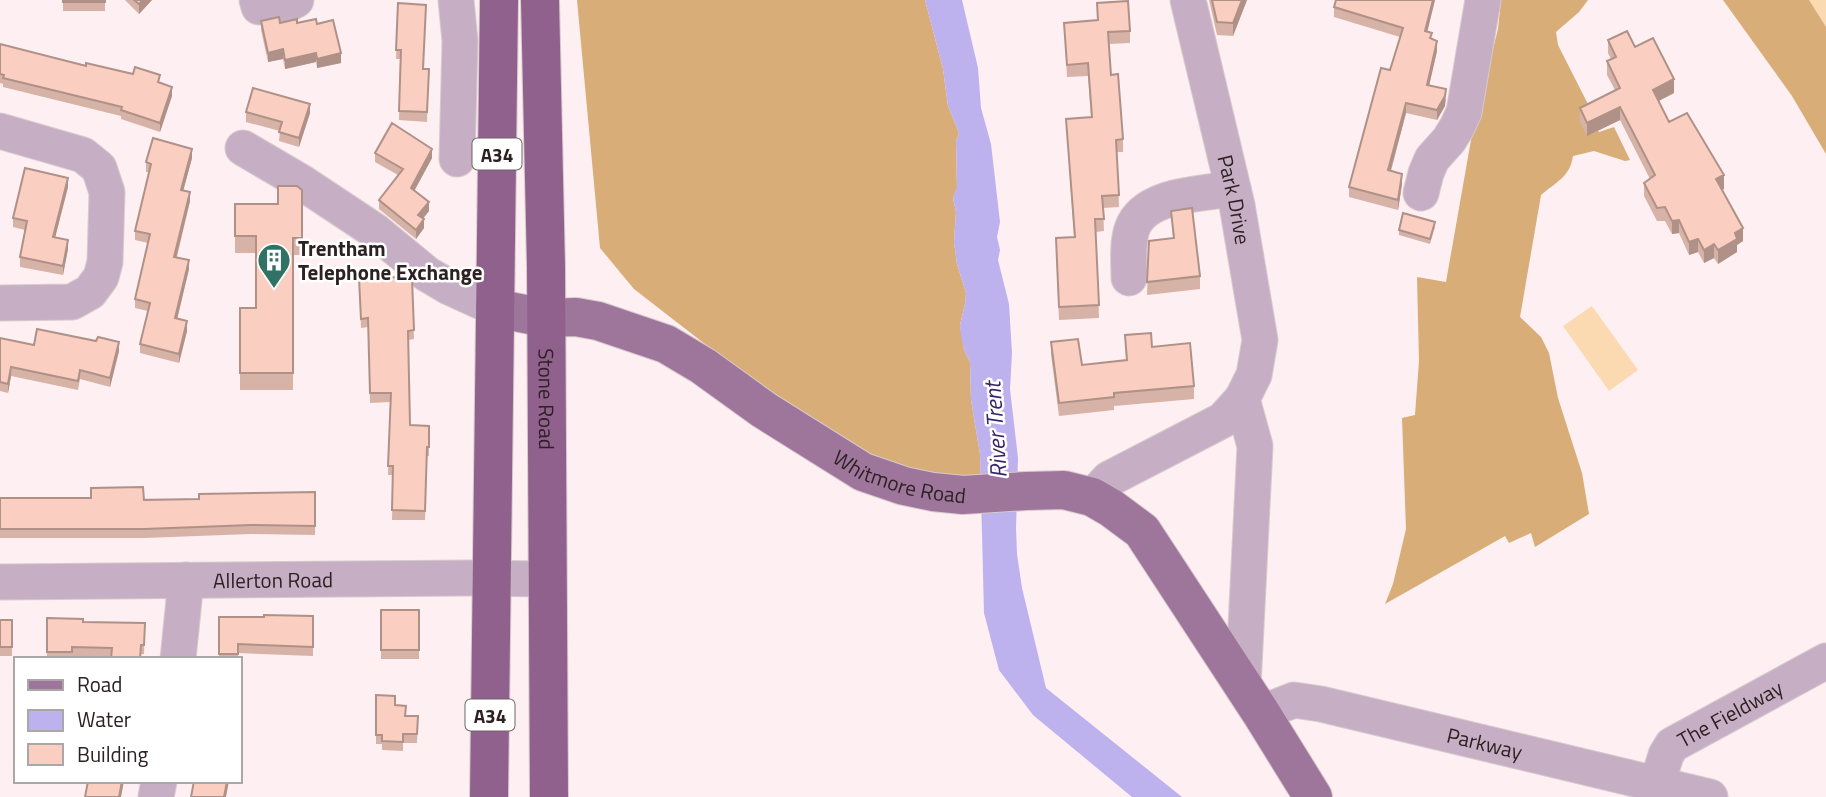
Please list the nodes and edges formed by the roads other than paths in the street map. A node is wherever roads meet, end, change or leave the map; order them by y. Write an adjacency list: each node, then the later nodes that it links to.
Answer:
1 (257, 0): 2 (street)
2 (296, 0)
3 (456, 0): 10 (street)
4 (499, 0): 15 (highway, A34)
5 (540, 0): 16 (highway, Stone Road / A34)
6 (1188, 0): 11 (street, Park Drive)
7 (1483, 0): 12 (street)
8 (0, 131): 14 (street)
9 (243, 148): 15 (street)
10 (457, 159)
11 (1233, 189): 13 (street); 17 (street, Park Drive)
12 (1421, 194)
13 (1129, 278)
14 (0, 303)
15 (495, 308): 16 (main road, Whitmore Road); 19 (highway, A34)
16 (545, 318): 18 (main road, Whitmore Road); 20 (highway, Stone Road / A34)
17 (1242, 399): 18 (street, Park Drive); 25 (street)
18 (1092, 497): 25 (main road, Whitmore Road)
19 (492, 578): 20 (street, Allerton Road); 21 (street, Allerton Road); 27 (highway, A34)
20 (547, 579): 28 (highway, Stone Road / A34)
21 (186, 580): 22 (street, Allerton Road); 23 (street)
22 (0, 582)
23 (178, 657)
24 (1826, 660): 26 (street, The Fieldway)
25 (1252, 700): 26 (street, Parkway); 29 (main road, Whitmore Road)
26 (1657, 784): 30 (street, Parkway)
27 (489, 797)
28 (549, 797)
29 (1313, 797)
30 (1710, 797)

